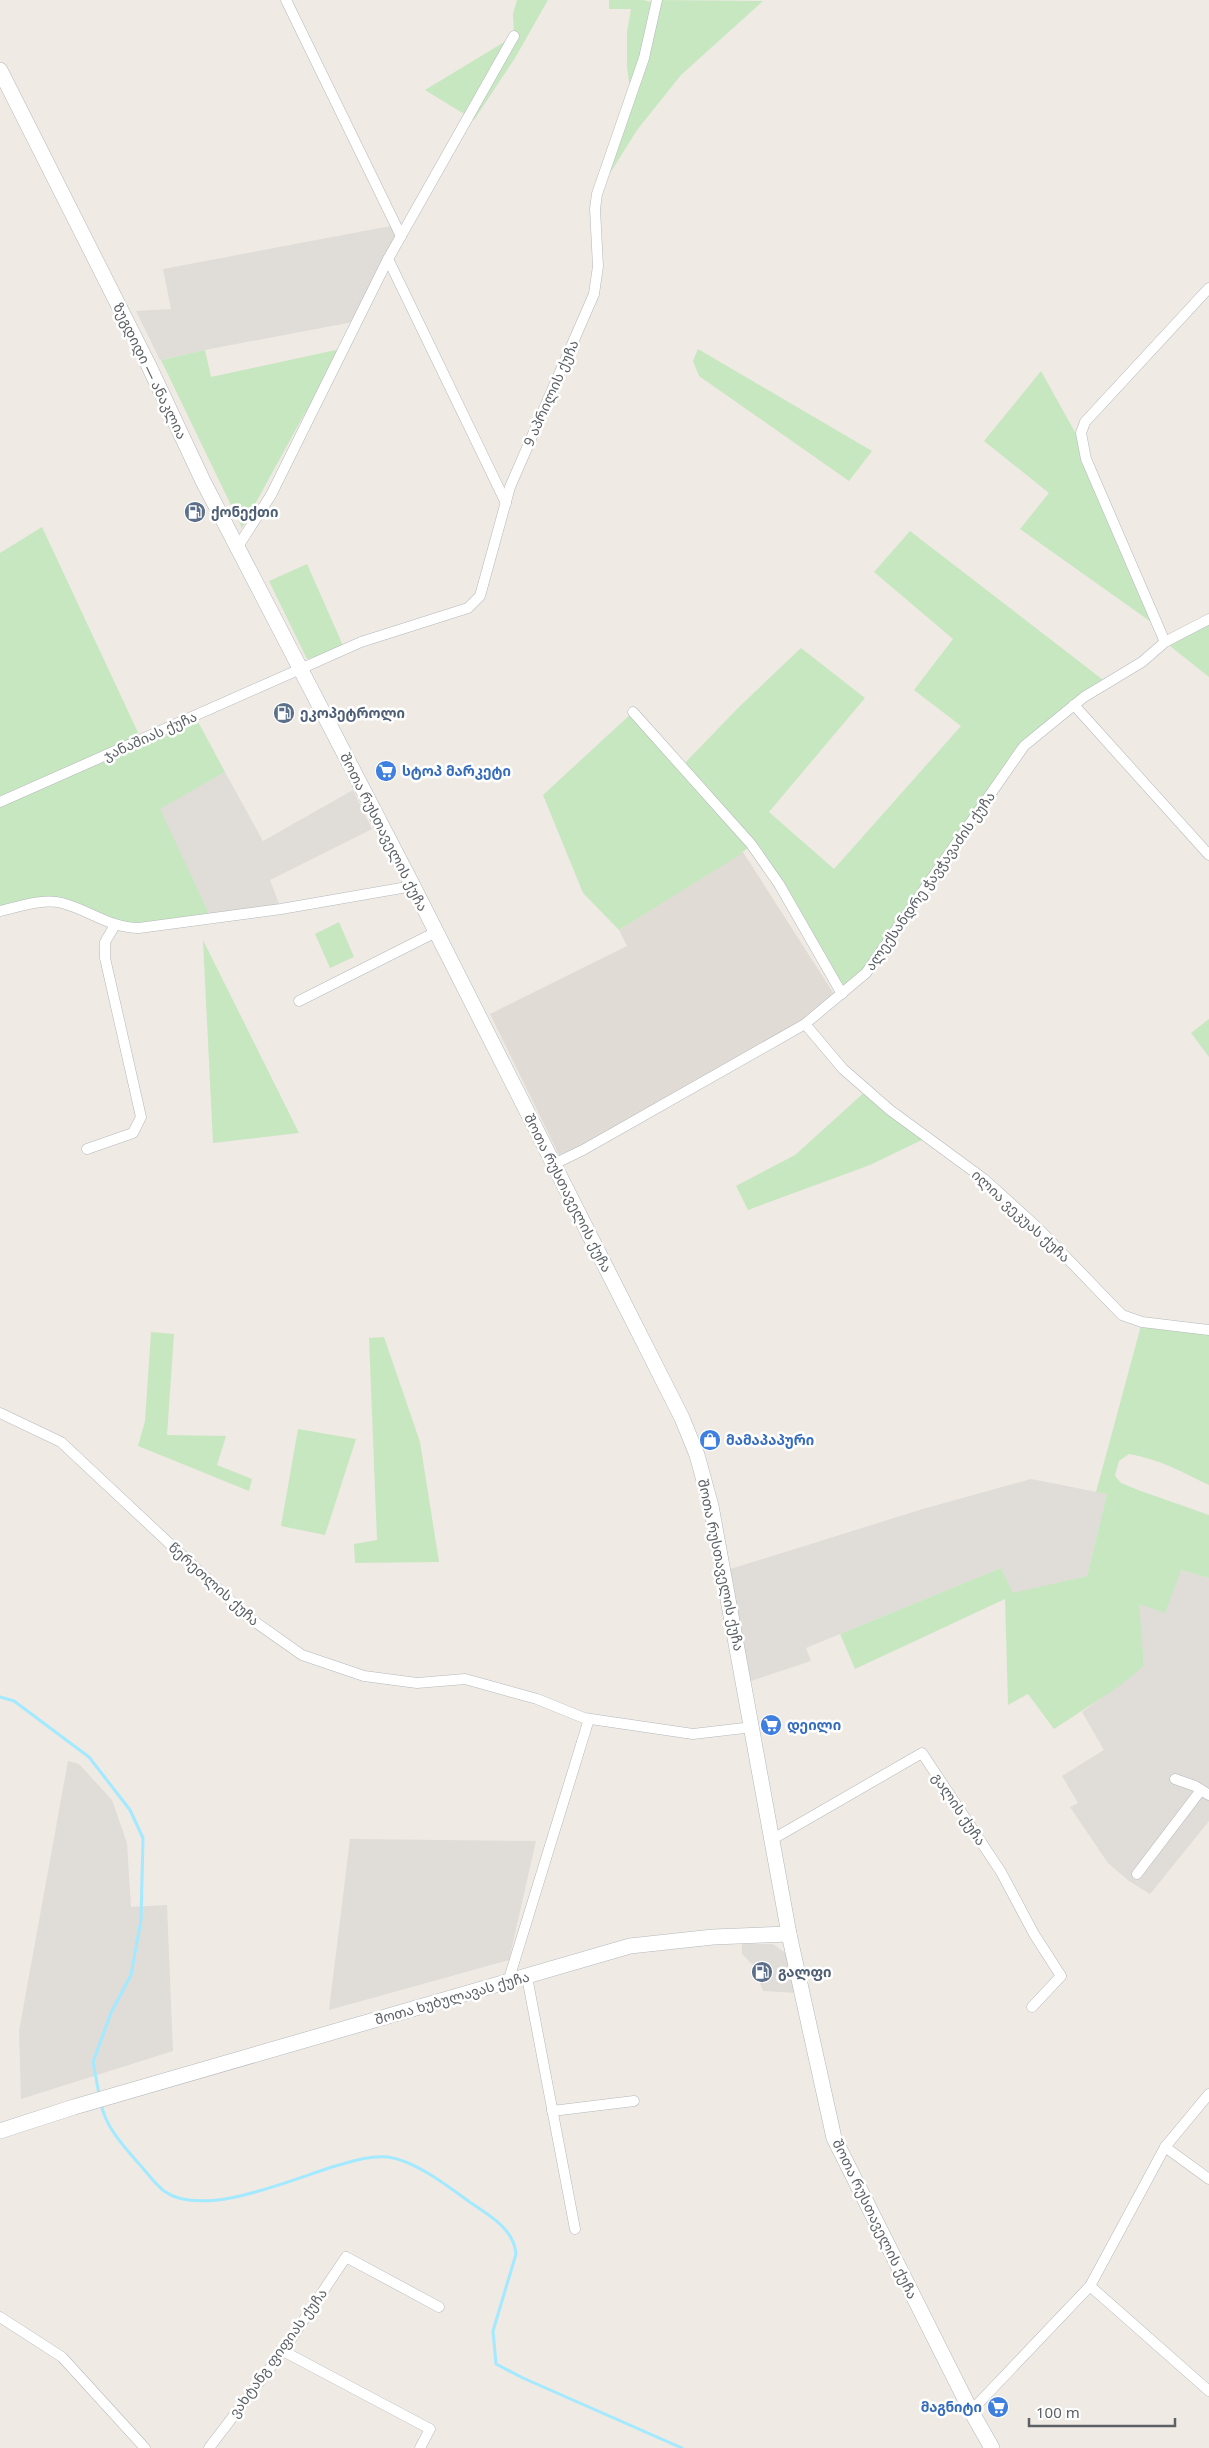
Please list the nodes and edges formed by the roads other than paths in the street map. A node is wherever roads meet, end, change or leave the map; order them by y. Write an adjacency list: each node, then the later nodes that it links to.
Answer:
1 (286, 0): 5 (street)
2 (657, 0): 8 (street, 9 აპრილის ქუჩა)
3 (514, 36): 5 (street)
4 (0, 70): 9 (main road, ზუგდიდი — ანაკლია)
5 (401, 236): 6 (street)
6 (388, 259): 8 (street); 9 (street)
7 (1209, 288): 11 (street)
8 (506, 503): 12 (street, 9 აპრილის ქუჩა)
9 (237, 548): 12 (main road, ზუგდიდი — ანაკლია)
10 (1209, 619): 11 (street, ალექსანდრე ჭავჭავაძის ქუჩა)
11 (1165, 642): 13 (street, ალექსანდრე ჭავჭავაძის ქუჩა)
12 (300, 671): 15 (street, ჯანაშიას ქუჩა); 17 (main road, შოთა რუსთაველის ქუჩა)
13 (1074, 705): 16 (street); 21 (street, ალექსანდრე ჭავჭავაძის ქუჩა)
14 (633, 712): 21 (street)
15 (0, 802)
16 (1209, 855)
17 (413, 886): 19 (street); 20 (main road, შოთა რუსთაველის ქუჩა)
18 (0, 911): 19 (street)
19 (115, 925): 24 (street)
20 (436, 932): 22 (street); 25 (main road, შოთა რუსთაველის ქუჩა)
21 (842, 994): 23 (street, ალექსანდრე ჭავჭავაძის ქუჩა)
22 (299, 1001)
23 (805, 1024): 25 (street, ალექსანდრე ჭავჭავაძის ქუჩა); 26 (street, ილია ვეკუას ქუჩა)
24 (87, 1149)
25 (554, 1164): 29 (main road, შოთა რუსთაველის ქუჩა)
26 (1209, 1330)
27 (0, 1414): 28 (street, წერეთლის ქუჩა)
28 (589, 1719): 29 (street, წერეთლის ქუჩა); 36 (street)
29 (753, 1727): 32 (main road, შოთა რუსთაველის ქუჩა)
30 (1175, 1779): 31 (street)
31 (1205, 1792): 33 (street)
32 (773, 1839): 34 (main road, შოთა რუსთაველის ქუჩა); 37 (street, გალის ქუჩა)
33 (1137, 1874)
34 (789, 1934): 35 (main road, შოთა ხუბულავას ქუჩა); 50 (main road, შოთა რუსთაველის ქუჩა)
35 (527, 1976): 36 (main road, შოთა ხუბულავას ქუჩა); 40 (street)
36 (508, 1982): 41 (main road, შოთა ხუბულავას ქუჩა)
37 (1032, 2007)
38 (1209, 2094): 42 (street)
39 (634, 2101): 40 (street)
40 (552, 2111): 44 (street)
41 (0, 2131)
42 (1165, 2147): 43 (street); 45 (street)
43 (1209, 2179)
44 (574, 2229)
45 (1090, 2286): 49 (street); 50 (street)
46 (439, 2308): 48 (street, ვახტანგ ფიფიას ქუჩა)
47 (0, 2318): 51 (street)
48 (283, 2351): 52 (street, ვახტანგ ფიფიას ქუჩა); 53 (street)
49 (1209, 2391)
50 (971, 2411): 54 (main road, შოთა რუსთაველის ქუჩა)
51 (145, 2448)
52 (209, 2448)
53 (420, 2448)
54 (992, 2448)

